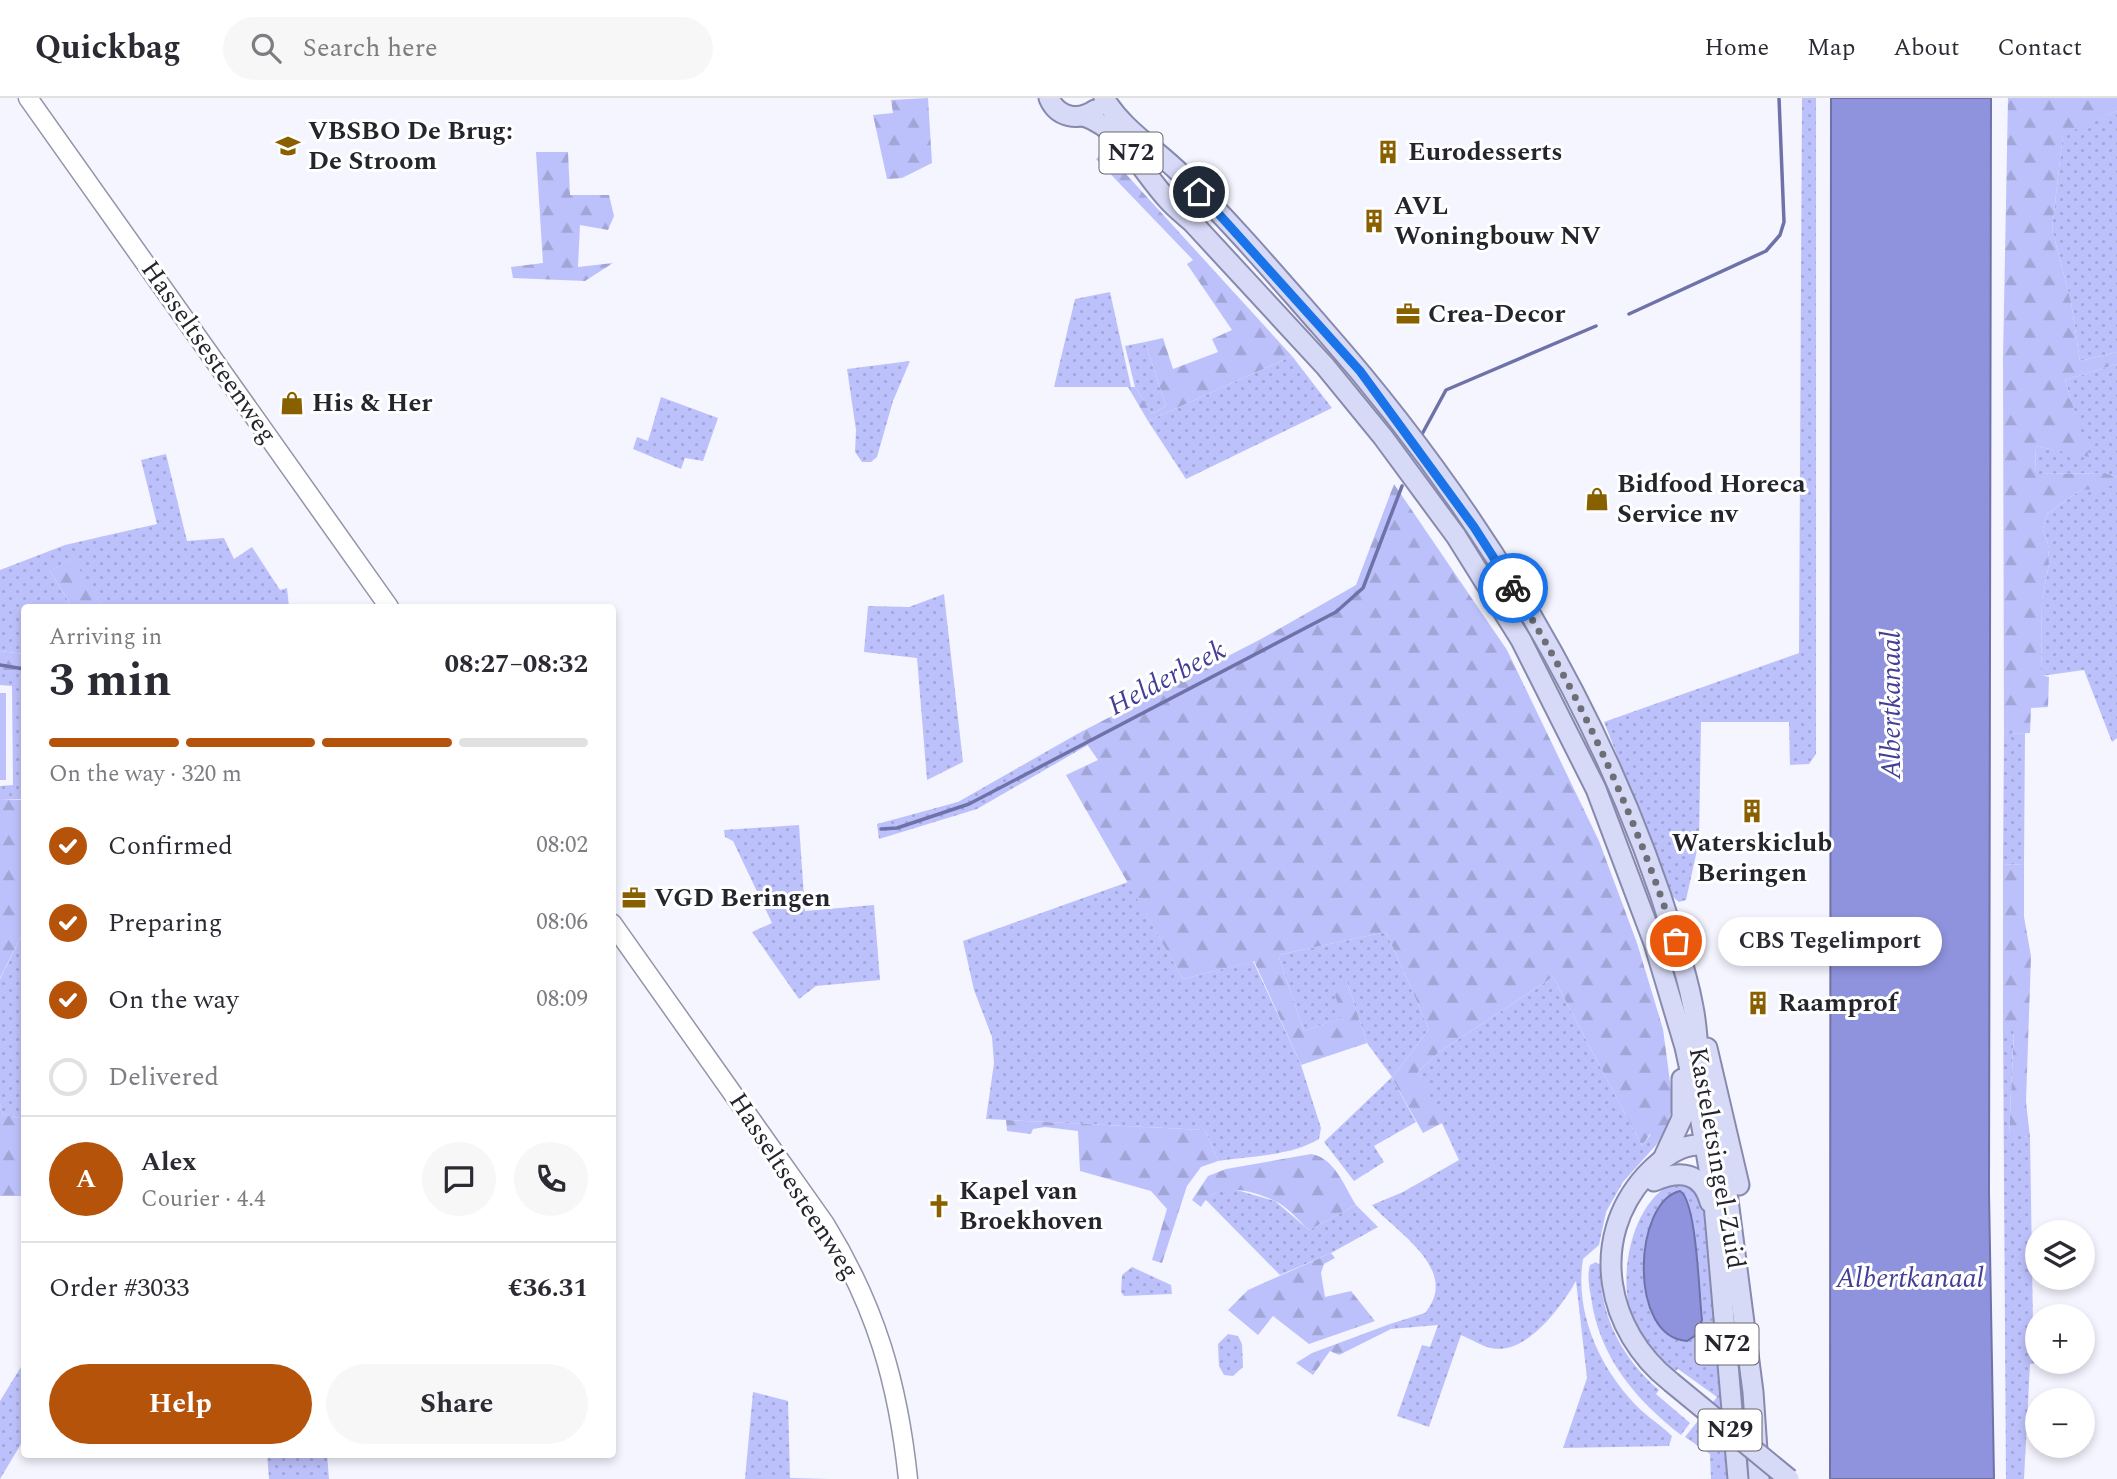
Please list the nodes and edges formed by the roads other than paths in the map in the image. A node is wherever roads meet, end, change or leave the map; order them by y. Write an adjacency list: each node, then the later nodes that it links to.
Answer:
1 (28, 98): 5 (street, Hasseltsesteenweg)
2 (1049, 98): 4 (main road, N72)
3 (1103, 98): 4 (main road, N72); 7 (main road, Kasteletsingel-Zuid / N72)
4 (1084, 116): 8 (main road, Kasteletsingel-Zuid / N72)
5 (387, 604)
6 (616, 929): 15 (street, Hasseltsesteenweg)
7 (1693, 1008): 9 (main road, Kasteletsingel-Zuid / N72); 14 (main road, Kasteletsingel-Zuid)
8 (1675, 1022): 9 (main road, Kasteletsingel-Zuid / N72); 10 (main road)
9 (1707, 1148): 10 (main road, N29); 11 (main road, N29); 12 (main road, Kasteletsingel-Zuid / N72); 14 (main road, Kasteletsingel-Zuid / N72)
10 (1662, 1159): 13 (main road, N29)
11 (1654, 1181): 12 (main road); 13 (main road, N29)
12 (1713, 1210): 16 (main road, Kasteletsingel-Zuid / N72)
13 (1614, 1286): 18 (main road, N29, bridge)
14 (1753, 1392): 17 (main road, Kasteletsingel-Zuid / N72)
15 (908, 1479)
16 (1738, 1479)
17 (1759, 1479)
18 (1789, 1479)

